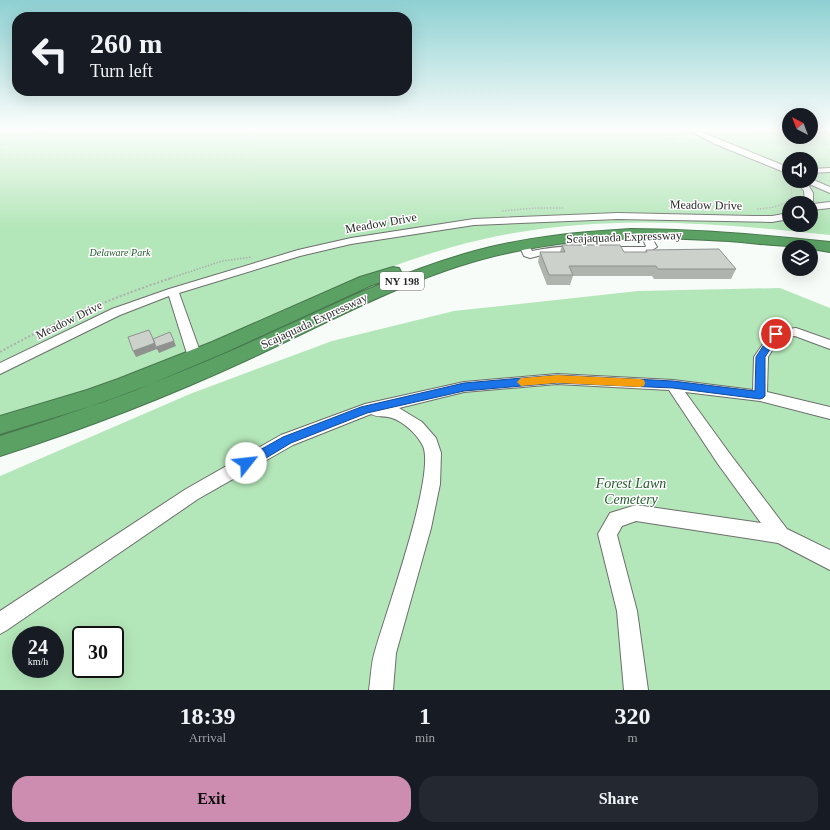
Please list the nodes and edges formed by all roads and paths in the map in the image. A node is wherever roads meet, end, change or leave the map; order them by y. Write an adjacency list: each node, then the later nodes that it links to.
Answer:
1 (770, 163): 2 (street)
2 (782, 169)
3 (830, 170): 4 (street)
4 (818, 171)
5 (818, 186): 6 (street)
6 (830, 190)
7 (830, 205): 8 (street)
8 (818, 206)
9 (782, 217): 14 (street, Meadow Drive)
10 (645, 233): 12 (highway, Scajaquada Expressway / NY 198); 12 (street); 13 (highway, Scajaquada Expressway / NY 198)
11 (830, 239): 16 (highway, Scajaquada Expressway / NY 198)
12 (524, 245): 23 (highway, Scajaquada Expressway / NY 198)
13 (830, 246)
14 (173, 291): 16 (street); 17 (street, Meadow Drive)
15 (830, 345): 19 (street)
16 (195, 357): 22 (highway, Scajaquada Expressway / NY 198)
17 (0, 370)
18 (673, 385): 19 (street); 20 (street); 24 (street)
19 (760, 396): 21 (street)
20 (365, 410): 26 (street); 27 (street)
21 (830, 413)
22 (0, 425)
23 (0, 446)
24 (780, 535): 25 (street); 28 (street)
25 (830, 560)
26 (0, 623)
27 (381, 690)
28 (636, 690)

